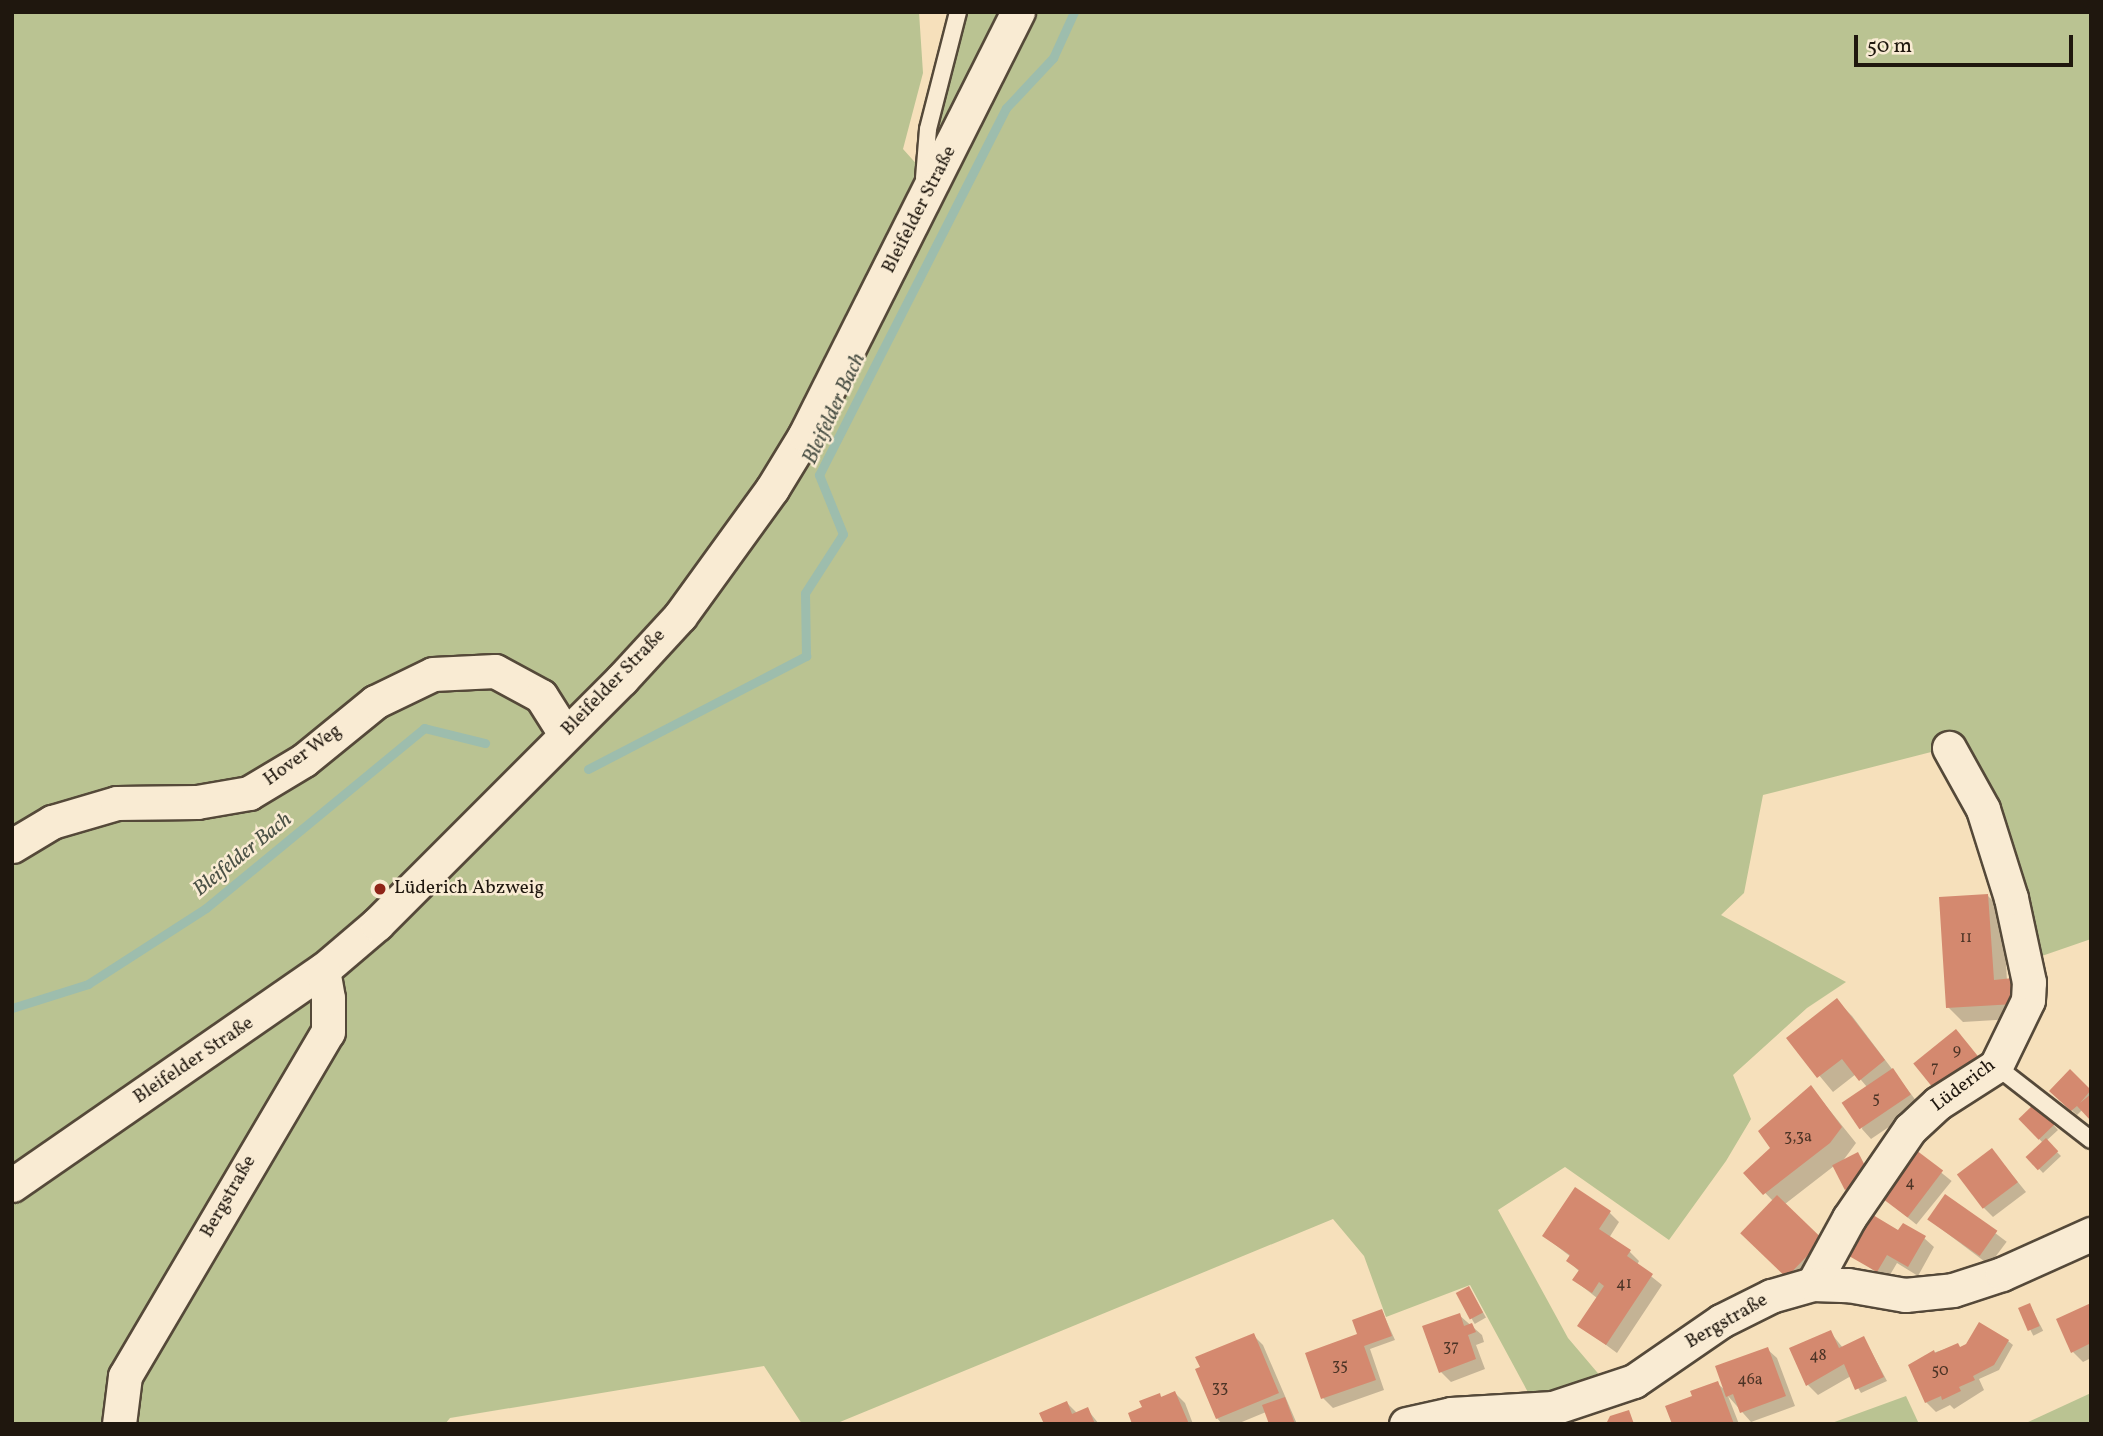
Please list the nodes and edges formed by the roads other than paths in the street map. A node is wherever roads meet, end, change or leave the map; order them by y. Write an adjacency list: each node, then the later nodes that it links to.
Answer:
1 (958, 12): 3 (lane)
2 (1018, 12): 3 (street, Bleifelder Straße)
3 (922, 208): 4 (street, Bleifelder Straße)
4 (565, 734): 6 (street, Hover Weg); 7 (street, Bleifelder Straße)
5 (1949, 748): 8 (street, Lüderich)
6 (12, 846)
7 (323, 970): 10 (street, Bleifelder Straße); 13 (street, Bergstraße)
8 (1996, 1066): 9 (lane); 12 (street, Lüderich)
9 (2091, 1140)
10 (12, 1185)
11 (2091, 1234): 12 (street, Bergstraße)
12 (1813, 1284): 14 (street, Bergstraße)
13 (119, 1424)
14 (1406, 1424)

